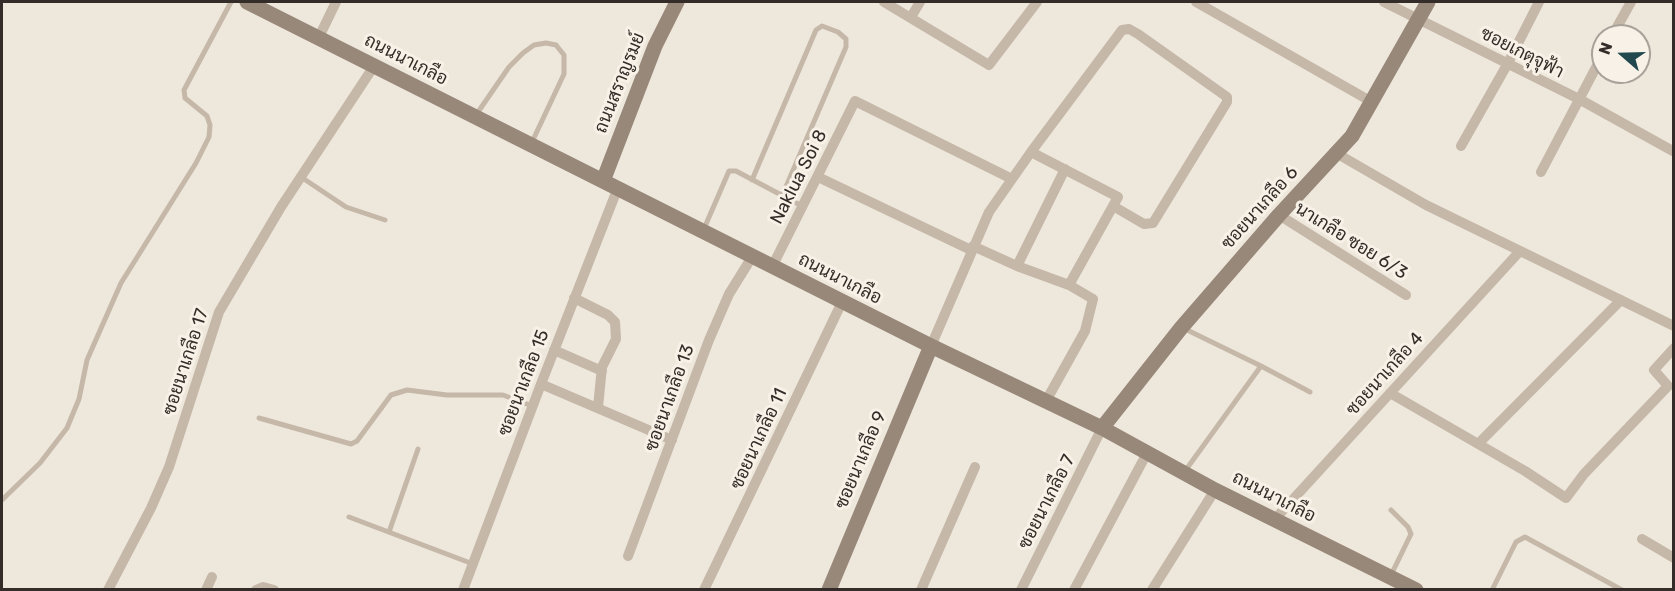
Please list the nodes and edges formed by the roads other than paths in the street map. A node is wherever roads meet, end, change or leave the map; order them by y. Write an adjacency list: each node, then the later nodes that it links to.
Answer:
1 (231, 2): 74 (lane)
2 (247, 2): 16 (main road, ถนนนาเกลือ)
3 (336, 2): 16 (street)
4 (677, 2): 34 (main road, ถนนสราญรมย์)
5 (884, 2): 13 (street)
6 (920, 2): 13 (street)
7 (1037, 2): 13 (street)
8 (1196, 2): 21 (street)
9 (1384, 2): 14 (street, ซอยเกตุจุฟ้า)
10 (1428, 2): 14 (main road, ซอยนาเกลือ 6)
11 (1539, 2): 17 (street)
12 (1631, 2): 15 (street)
13 (911, 17)
14 (1419, 20): 17 (street, ซอยเกตุจุฟ้า); 21 (main road, ซอยนาเกลือ 6)
15 (1619, 24)
16 (319, 37): 18 (main road, ถนนนาเกลือ)
17 (1508, 63): 20 (street, ซอยเกตุจุฟ้า); 24 (street)
18 (374, 66): 22 (main road, ถนนนาเกลือ); 30 (street, ซอยนาเกลือ 17)
19 (1591, 76): 20 (street)
20 (1579, 99): 25 (street, ซอยเกตุจุฟ้า); 29 (street)
21 (1372, 102): 27 (main road, ซอยนาเกลือ 6)
22 (475, 117): 23 (main road, ถนนนาเกลือ); 23 (lane)
23 (531, 145): 34 (main road, ถนนนาเกลือ)
24 (1461, 146)
25 (1673, 151)
26 (1031, 152): 28 (street); 32 (street); 37 (street)
27 (1336, 153): 39 (main road, ซอยนาเกลือ 6); 43 (street)
28 (1065, 169): 37 (street); 45 (street)
29 (1541, 172)
30 (301, 177): 40 (lane); 85 (street, ซอยนาเกลือ 17)
31 (818, 177): 32 (street, Naklua Soi 8); 38 (street, Naklua Soi 8); 42 (street)
32 (1012, 179): 42 (street)
33 (752, 180): 36 (lane); 36 (lane); 41 (lane)
34 (603, 181): 35 (main road, ถนนนาเกลือ)
35 (617, 190): 41 (main road, ถนนนาเกลือ); 49 (street, ซอยนาเกลือ 15)
36 (782, 196): 38 (lane)
37 (1113, 206): 47 (street)
38 (802, 207): 46 (street, Naklua Soi 8)
39 (1279, 215): 48 (street, นาเกลือ ซอย 6/3); 53 (main road, ซอยนาเกลือ 6)
40 (385, 220)
41 (703, 232): 44 (main road, ถนนนาเกลือ)
42 (972, 248): 45 (street); 54 (street)
43 (1520, 251): 50 (street); 61 (street, ซอยนาเกลือ 4)
44 (752, 257): 46 (main road, ถนนนาเกลือ); 67 (street, ซอยนาเกลือ 13)
45 (1017, 266): 47 (street)
46 (772, 267): 51 (main road, ถนนนาเกลือ)
47 (1069, 285): 62 (street)
48 (1406, 295)
49 (574, 298): 56 (street, ซอยนาเกลือ 15); 58 (street)
50 (1621, 300): 52 (street); 68 (street)
51 (842, 302): 54 (main road, ถนนนาเกลือ); 90 (street, ซอยนาเกลือ 11)
52 (1674, 326)
53 (1181, 328): 57 (lane); 66 (main road, ซอยนาเกลือ 6)
54 (931, 346): 62 (main road, ถนนนาเกลือ); 91 (main road, ซอยนาเกลือ 9)
55 (1674, 348): 68 (street)
56 (554, 350): 58 (street); 59 (street, ซอยนาเกลือ 15)
57 (1261, 366): 60 (lane); 72 (lane)
58 (602, 371): 64 (street)
59 (541, 384): 63 (street, ซอยนาเกลือ 15); 64 (street)
60 (1310, 392)
61 (1390, 393): 68 (street); 77 (street, ซอยนาเกลือ 4)
62 (1046, 401): 66 (main road, ถนนนาเกลือ)
63 (532, 406): 65 (lane); 82 (street, ซอยนาเกลือ 15)
64 (598, 407): 67 (street)
65 (259, 418)
66 (1102, 428): 70 (main road, ถนนนาเกลือ); 93 (street, ซอยนาเกลือ 7)
67 (672, 440): 80 (street, ซอยนาเกลือ 13)
68 (1478, 444)
69 (418, 449): 78 (lane)
70 (1147, 453): 72 (main road, ถนนนาเกลือ); 94 (street)
71 (975, 467): 92 (street)
72 (1184, 473): 73 (main road, ถนนนาเกลือ)
73 (1215, 490): 77 (main road, ถนนนาเกลือ); 95 (street)
74 (2, 500)
75 (1391, 510): 83 (lane)
76 (350, 516): 78 (lane)
77 (1275, 519): 83 (main road, ถนนนาเกลือ)
78 (389, 532): 82 (lane)
79 (1642, 539): 81 (street)
80 (628, 556)
81 (1674, 558)
82 (473, 564): 89 (street, ซอยนาเกลือ 15)
83 (1390, 576): 96 (main road, ถนนนาเกลือ)
84 (212, 577): 86 (street)
85 (108, 590)
86 (206, 590)
87 (256, 590): 88 (street)
88 (274, 590)
89 (463, 590)
90 (704, 590)
91 (828, 590)
92 (921, 590)
93 (1021, 590)
94 (1074, 590)
95 (1152, 590)
96 (1416, 590)
97 (1492, 590): 98 (lane)
98 (1622, 590)

